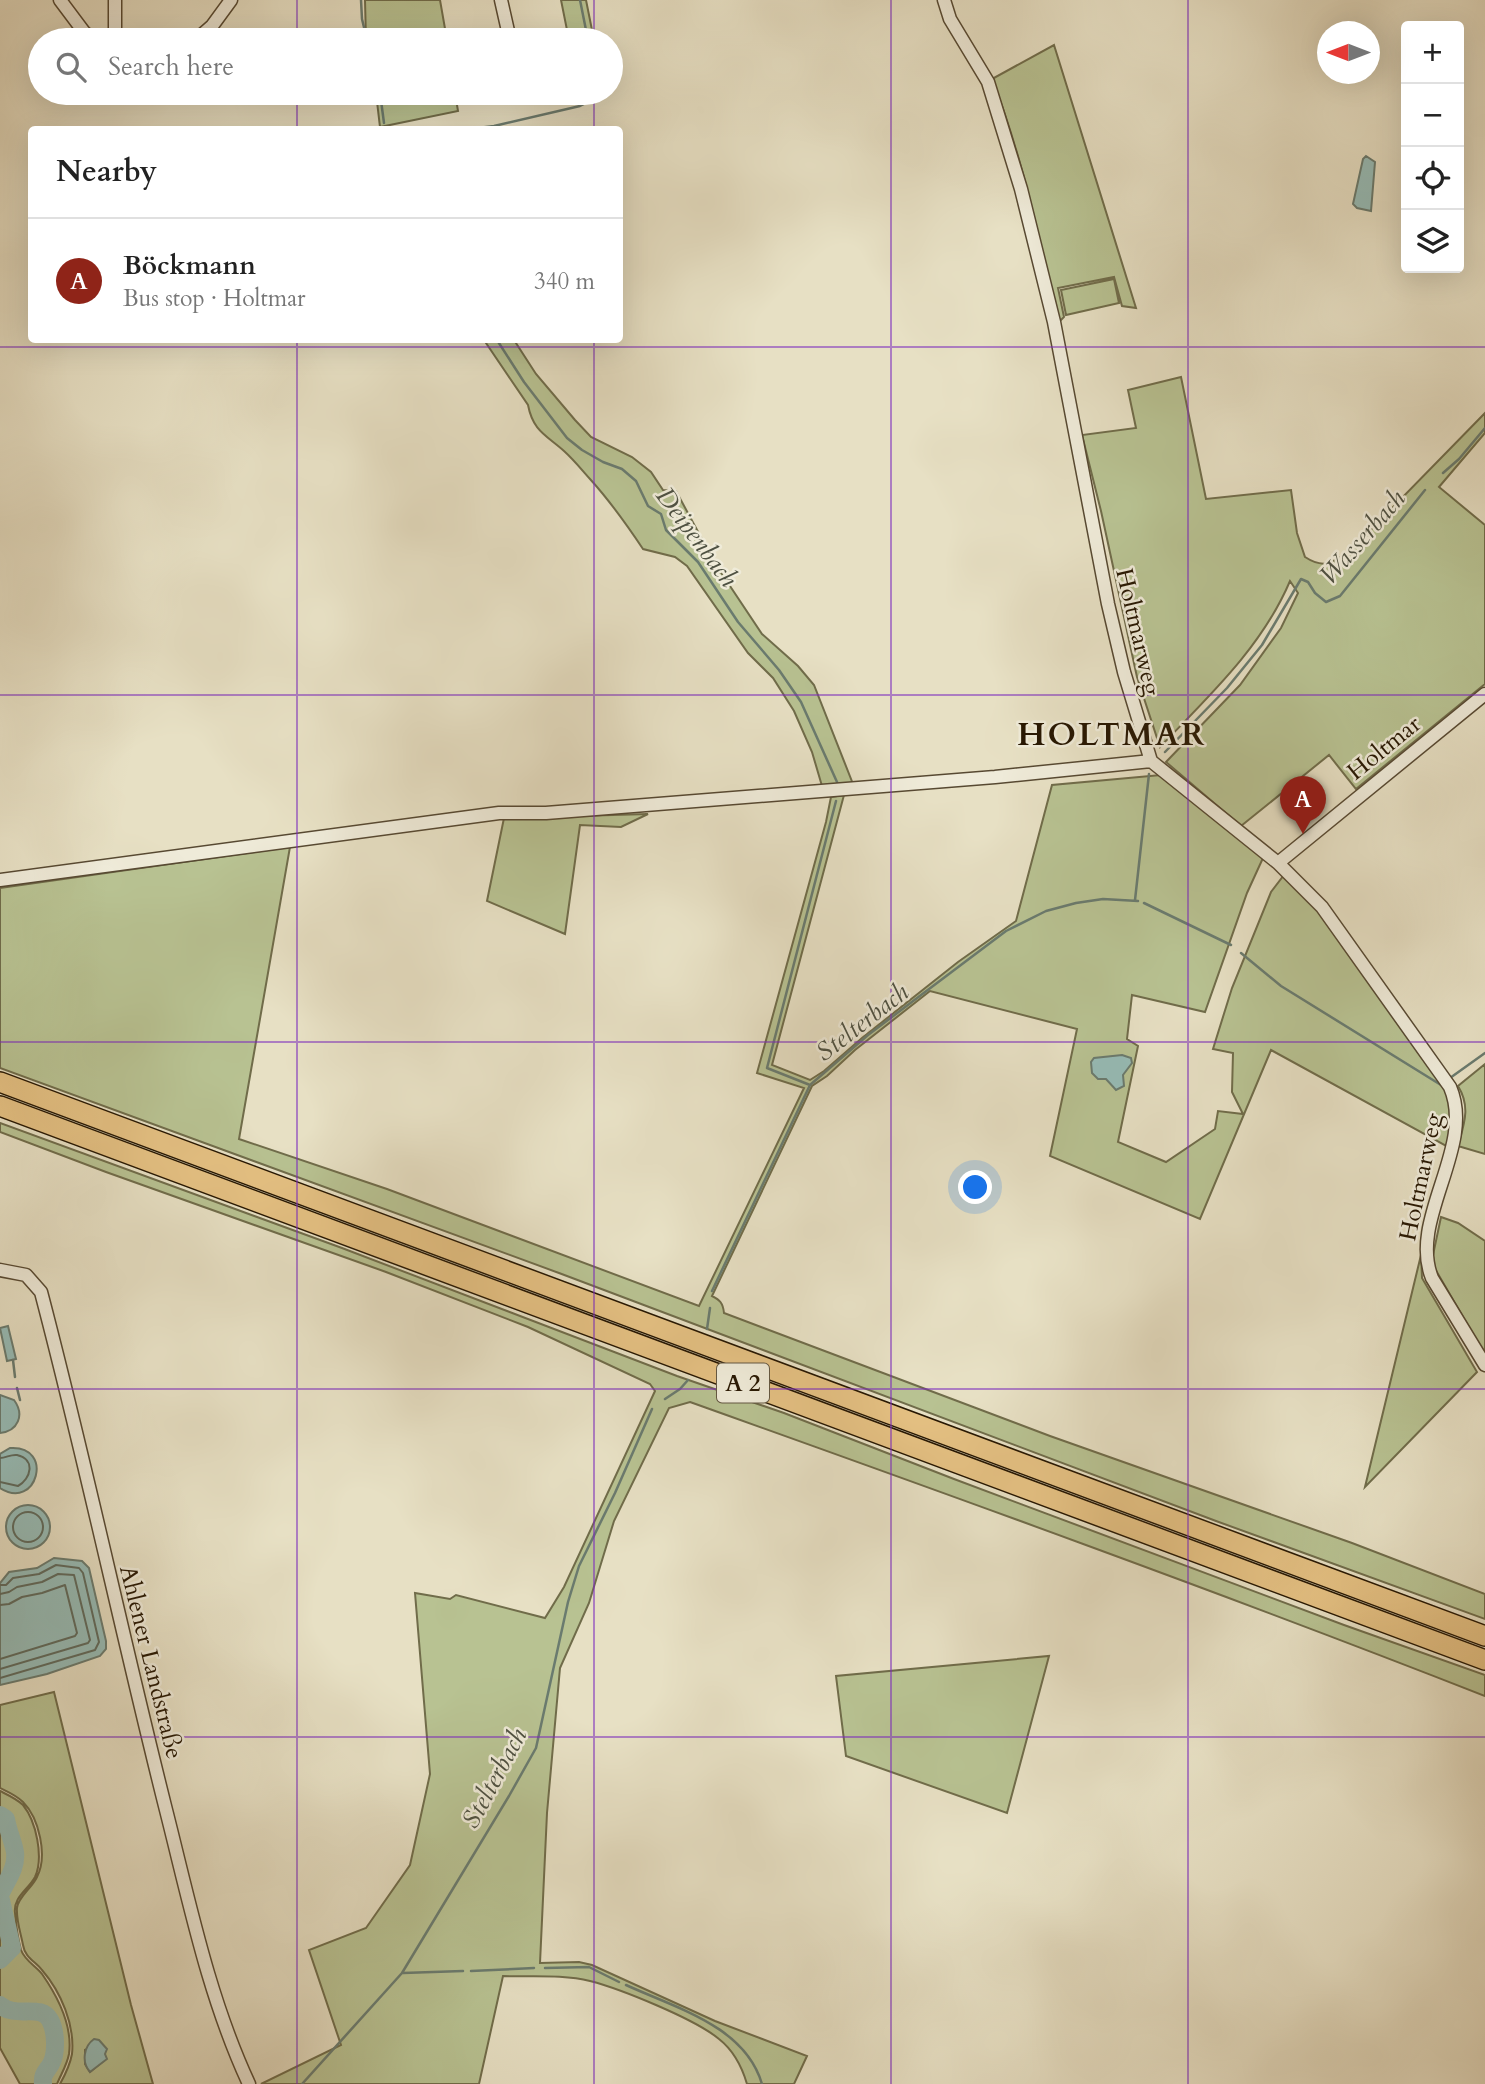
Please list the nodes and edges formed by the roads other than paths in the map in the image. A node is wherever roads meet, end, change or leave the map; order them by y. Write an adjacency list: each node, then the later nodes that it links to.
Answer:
1 (60, 0): 6 (street)
2 (115, 0): 7 (street)
3 (230, 0): 8 (street)
4 (501, 0): 9 (street)
5 (944, 0): 11 (street, Holtmarweg)
6 (81, 28)
7 (115, 28)
8 (210, 28)
9 (507, 28)
10 (1485, 694): 12 (street, Holtmar)
11 (1151, 761): 12 (street, Holtmarweg); 13 (street)
12 (1278, 863): 17 (street, Holtmarweg)
13 (0, 880)
14 (0, 1082): 18 (highway, A 2)
15 (0, 1105): 19 (highway, A 2)
16 (0, 1270): 20 (street, Ahlener Landstraße)
17 (1485, 1365)
18 (1485, 1636)
19 (1485, 1660)
20 (249, 2084)

